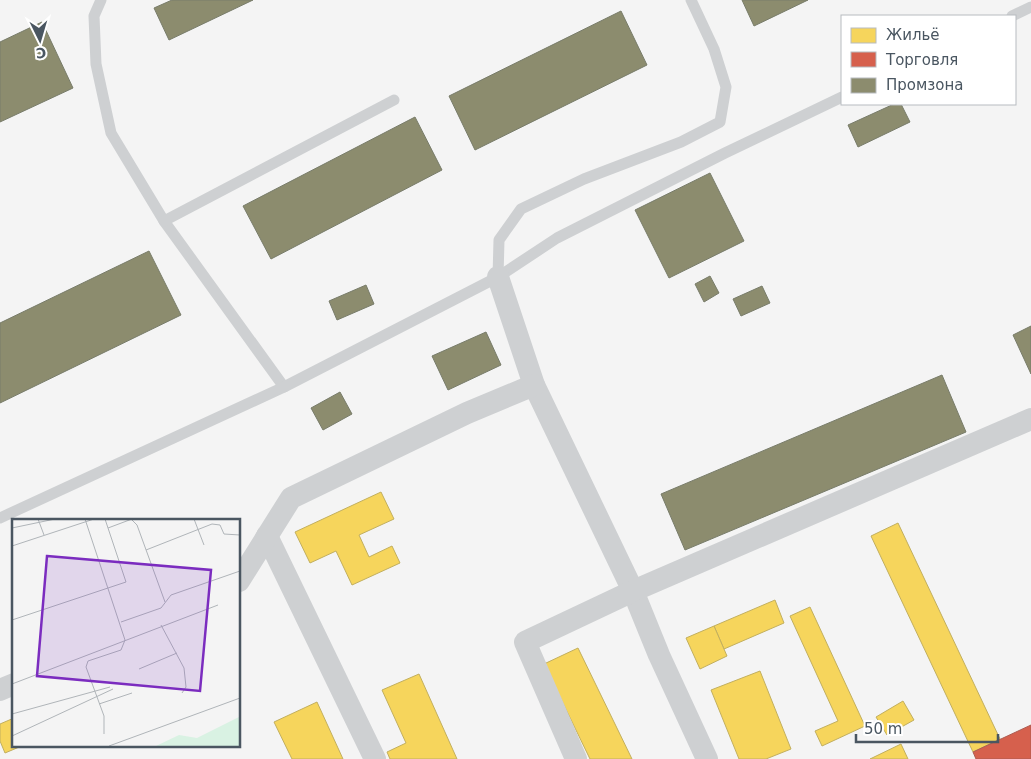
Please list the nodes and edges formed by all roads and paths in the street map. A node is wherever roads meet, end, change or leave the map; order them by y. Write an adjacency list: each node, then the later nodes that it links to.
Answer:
1 (101, 0): 7 (lane)
2 (691, 0): 8 (lane)
3 (1031, 7): 4 (lane)
4 (1014, 15)
5 (841, 97): 8 (lane)
6 (394, 100): 7 (lane)
7 (164, 221): 10 (lane)
8 (498, 277): 9 (street); 10 (lane)
9 (534, 385): 13 (street); 15 (street)
10 (284, 387): 12 (lane)
11 (1031, 420): 15 (street)
12 (0, 518)
13 (267, 536): 14 (street); 18 (street)
14 (240, 579)
15 (633, 591): 19 (street); 20 (street)
16 (12, 685): 17 (street)
17 (0, 690)
18 (375, 759)
19 (576, 759)
20 (707, 759)

